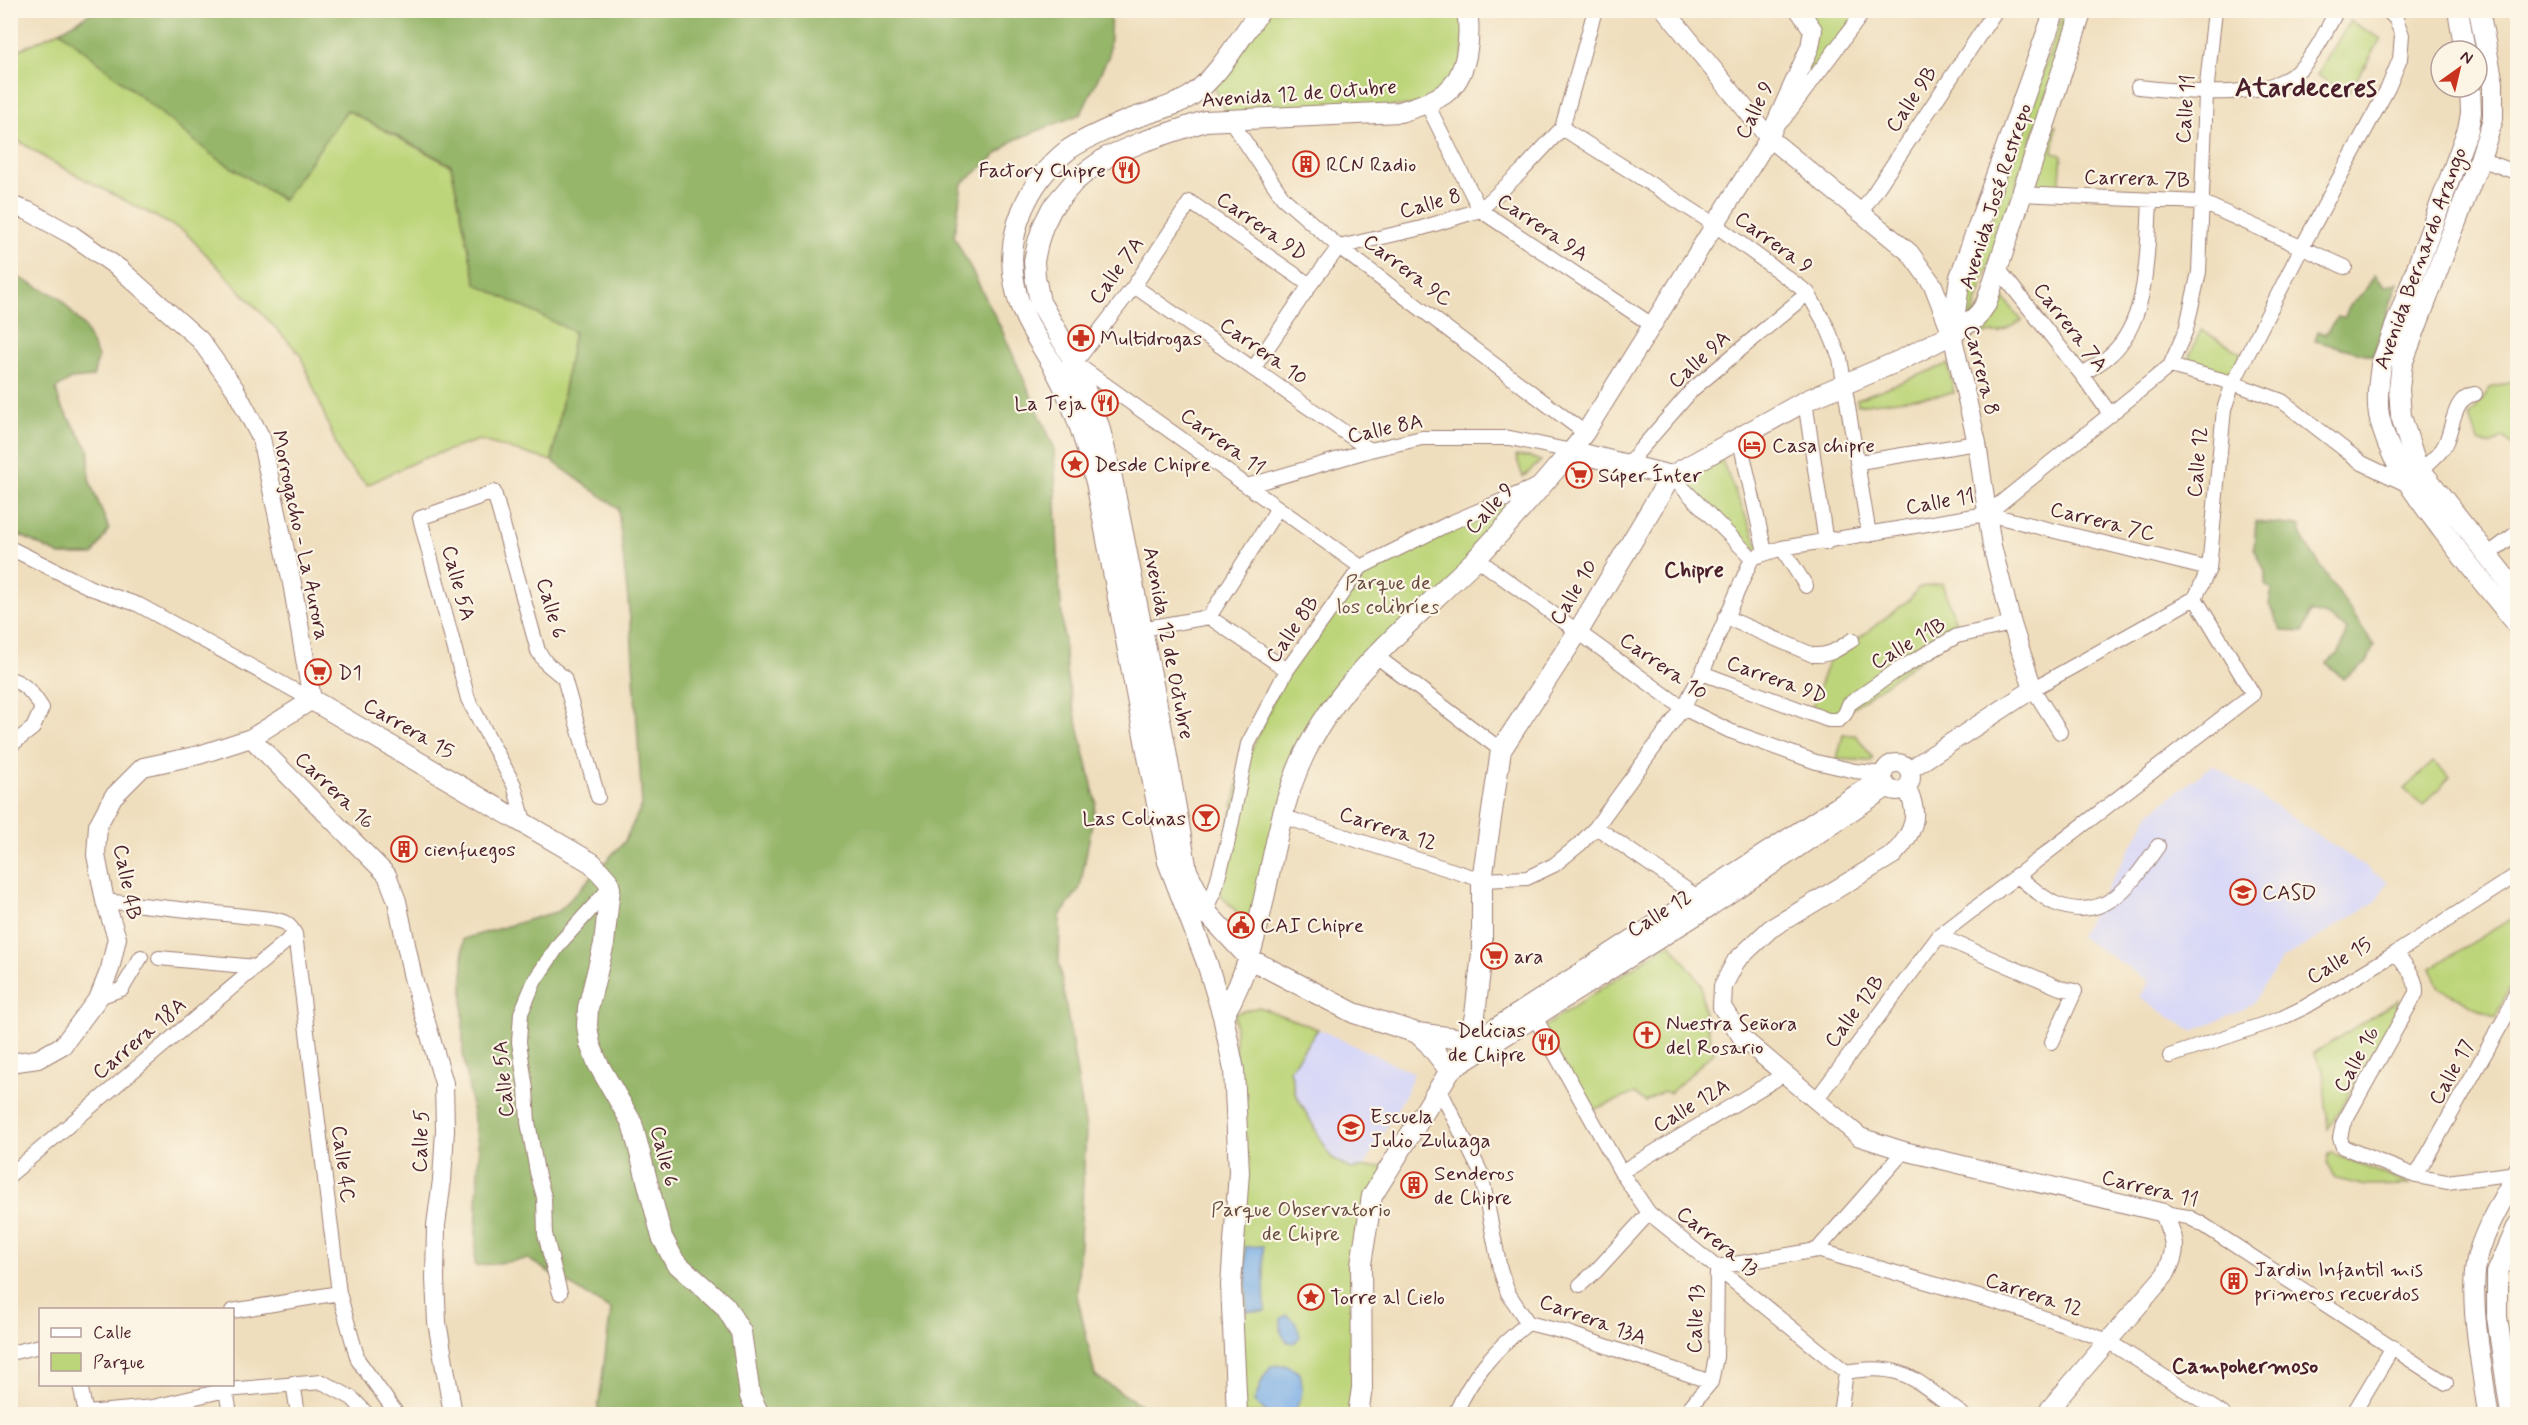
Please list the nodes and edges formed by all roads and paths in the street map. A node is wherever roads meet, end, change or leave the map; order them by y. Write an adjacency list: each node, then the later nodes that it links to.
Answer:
1 (1261, 10): 45 (main road, Avenida 12 de Octubre)
2 (1467, 10): 19 (main road, Avenida 12 de Octubre)
3 (1595, 10): 21 (street, Calle 8)
4 (1665, 10): 22 (street, Carrera 8)
5 (1798, 10): 22 (street, Calle 9)
6 (1865, 10): 22 (street)
7 (1996, 10): 31 (street, Calle 9B)
8 (2055, 10): 41 (main road, Avenida José Restrepo)
9 (2082, 10): 25 (main road, Avenida José Restrepo)
10 (2215, 10): 17 (street, Calle 11)
11 (2337, 10): 17 (street)
12 (2387, 10): 33 (street, Calle 12)
13 (2458, 10): 15 (main road)
14 (2479, 10): 23 (main road, Avenida Bernardo Arango)
15 (2462, 39)
16 (2138, 87): 17 (street)
17 (2206, 94): 28 (street, Calle 11)
18 (2470, 99): 60 (main road, Avenida Bernardo Arango)
19 (1427, 104): 20 (main road, Avenida 12 de Octubre); 30 (street, Carrera 9A)
20 (1229, 118): 34 (street, Carrera 9C); 42 (main road, Avenida 12 de Octubre)
21 (1562, 128): 30 (street, Calle 8); 32 (street, Carrera 9)
22 (1769, 138): 31 (street, Carrera 8); 32 (street, Calle 9)
23 (2480, 159): 24 (street); 60 (main road, Avenida Bernardo Arango)
24 (2517, 173)
25 (2021, 194): 26 (street, Carrera 7B); 35 (main road, Avenida José Restrepo)
26 (2150, 201): 28 (street, Carrera 7B); 46 (street)
27 (1190, 202): 37 (street, Carrera 9D); 38 (street, Calle 7A)
28 (2201, 202): 33 (street, Carrera 7B); 43 (street, Calle 11)
29 (10, 205): 91 (street, Morrogacho - La Aurora)
30 (1480, 210): 34 (street, Calle 8); 40 (street, Carrera 9A)
31 (1862, 211): 41 (street, Carrera 8)
32 (1714, 224): 39 (street, Carrera 9); 40 (street, Calle 9)
33 (2302, 247): 36 (street, Carrera 7B); 48 (street, Calle 12)
34 (1339, 248): 37 (street); 52 (street, Carrera 9C)
35 (1996, 266): 41 (main road, Avenida José Restrepo); 46 (street, Carrera 7A)
36 (2345, 267)
37 (1310, 285): 44 (street)
38 (1134, 286): 42 (street, Calle 7A); 44 (street, Carrera 10)
39 (1808, 293): 47 (street, Carrera 9); 58 (street, Calle 9A)
40 (1652, 325): 52 (street, Calle 9)
41 (1952, 334): 47 (main road, Calle 10); 54 (street, Carrera 8)
42 (1075, 363): 45 (street); 62 (street, Carrera 11); 83 (main road, Avenida 12 de Octubre)
43 (2170, 366): 48 (street); 51 (street, Calle 11)
44 (1253, 369): 55 (street, Carrera 10)
45 (1057, 372): 123 (main road, Avenida 12 de Octubre)
46 (2082, 375): 51 (street, Carrera 7A)
47 (1846, 382): 50 (main road, Calle 10); 57 (street, Carrera 9)
48 (2233, 383): 60 (street); 75 (street, Calle 12)
49 (2475, 394): 60 (street)
50 (1804, 401): 53 (main road, Calle 10); 68 (street)
51 (2111, 414): 65 (street, Calle 11)
52 (1585, 433): 56 (street, Calle 9)
53 (1739, 438): 59 (main road, Calle 10); 71 (street)
54 (1977, 443): 57 (street); 65 (street, Carrera 8)
55 (1370, 450): 56 (street, Calle 8A); 62 (street, Calle 8A)
56 (1571, 451): 58 (main road); 61 (main road, Calle 9)
57 (1859, 462): 67 (street, Carrera 9)
58 (1626, 466): 59 (main road)
59 (1671, 476): 71 (street); 84 (main road, Calle 10)
60 (2414, 478): 72 (main road, Avenida Bernardo Arango); 82 (main road, Avenida Bernardo Arango)
61 (1544, 483): 73 (main road, Calle 9); 74 (street, Calle 8B)
62 (1247, 486): 64 (street, Carrera 11)
63 (494, 492): 100 (street, Calle 6); 102 (street, Calle 5A)
64 (1278, 508): 74 (street, Carrera 11); 79 (street)
65 (1988, 514): 67 (street, Calle 11); 75 (street, Carrera 7C); 81 (street, Carrera 8)
66 (2517, 532): 72 (street)
67 (1869, 535): 68 (street, Calle 11)
68 (1826, 543): 70 (street, Calle 11)
69 (10, 548): 91 (street, Carrera 15)
70 (1782, 548): 71 (street, Calle 11); 76 (street)
71 (1758, 555): 80 (street)
72 (2486, 555): 77 (main road, Avenida Bernardo Arango)
73 (1476, 558): 84 (street, Carrera 10); 86 (main road, Calle 9)
74 (1361, 567): 87 (street, Calle 8B)
75 (2209, 569): 78 (street, Calle 12)
76 (1806, 586)
77 (2517, 594)
78 (2195, 598): 90 (street); 107 (street, Calle 12B)
79 (1209, 616): 83 (street); 87 (street)
80 (1725, 617): 85 (street); 88 (street)
81 (2012, 624): 90 (street, Carrera 8); 93 (street, Calle 11B)
82 (2517, 625)
83 (1141, 629): 112 (main road, Avenida 12 de Octubre)
84 (1579, 630): 92 (street, Carrera 10); 97 (main road, Calle 10)
85 (1852, 640)
86 (1376, 656): 97 (street); 101 (main road, Calle 9)
87 (1287, 670): 112 (street, Calle 8B)
88 (1702, 673): 92 (street); 93 (street, Carrera 9D)
89 (10, 679): 96 (street)
90 (2033, 689): 94 (street, Carrera 8); 98 (street)
91 (312, 700): 95 (street, Calle 4B); 102 (main road, Carrera 15)
92 (1683, 708): 99 (street, Carrera 10); 103 (street)
93 (1839, 720)
94 (2060, 732)
95 (251, 738): 106 (street, Carrera 16); 110 (street, Calle 4B)
96 (10, 746)
97 (1501, 750): 108 (main road, Calle 10)
98 (1909, 770): 99 (street); 99 (street, Calle 12)
99 (1890, 783): 111 (street, Calle 12); 130 (street)
100 (598, 796)
101 (1281, 816): 108 (street, Carrera 12); 118 (main road, Calle 9)
102 (525, 825): 109 (main road, Carrera 15)
103 (1596, 827): 108 (street); 111 (street)
104 (2158, 846): 107 (street)
105 (2517, 874): 115 (street, Calle 15)
106 (387, 875): 168 (street, Calle 5)
107 (2016, 875): 114 (street, Calle 12B)
108 (1482, 880): 125 (main road, Calle 10)
109 (610, 888): 145 (street, Calle 5A); 169 (main road, Calle 6)
110 (105, 901): 113 (street); 121 (street, Calle 4B)
111 (1703, 902): 122 (street, Calle 12)
112 (1206, 909): 118 (main road, Avenida 12 de Octubre)
113 (295, 934): 119 (street, Carrera 18A); 144 (street, Calle 4C)
114 (1939, 936): 126 (street); 132 (street, Calle 12B)
115 (2396, 953): 127 (street, Calle 15); 137 (street, Calle 16)
116 (141, 957): 121 (street)
117 (159, 958): 119 (street)
118 (1250, 959): 123 (main road, Calle 9); 124 (main road, Avenida 12 de Octubre)
119 (256, 967): 136 (street, Carrera 18A)
120 (2517, 987): 137 (street, Calle 17)
121 (99, 997): 128 (street, Calle 4B)
122 (1532, 1012): 125 (street, Calle 12); 129 (street, Calle 12); 134 (street, Carrera 13)
123 (1222, 1016): 170 (main road, Avenida 12 de Octubre)
124 (1417, 1033): 125 (main road, Avenida 12 de Octubre); 129 (main road)
125 (1469, 1040): 129 (main road)
126 (2052, 1042)
127 (2170, 1056)
128 (10, 1063)
129 (1450, 1071): 131 (main road)
130 (1783, 1075): 132 (street); 134 (street, Calle 12A)
131 (1439, 1088): 147 (street, Carrera 13A); 171 (main road)
132 (1815, 1101): 133 (street, Carrera 11)
133 (1904, 1151): 139 (street, Carrera 11); 141 (street)
134 (1621, 1172): 138 (street, Carrera 13)
135 (2517, 1172): 137 (street); 158 (main road)
136 (10, 1174)
137 (2416, 1176)
138 (1648, 1213): 142 (street, Carrera 13); 143 (street)
139 (2164, 1213): 148 (street); 150 (street, Carrera 11)
140 (2517, 1225): 180 (main road)
141 (1817, 1250): 142 (street, Calle 13); 148 (street, Carrera 12)
142 (1717, 1267): 152 (street, Carrera 13); 153 (street, Calle 13)
143 (1580, 1285)
144 (339, 1293): 146 (street); 167 (street, Calle 4C)
145 (560, 1293)
146 (234, 1311)
147 (1528, 1323): 153 (street, Carrera 13A); 172 (street)
148 (2106, 1340): 176 (street); 177 (street, Carrera 12)
149 (39, 1346): 151 (street)
150 (2393, 1347): 155 (street, Carrera 11); 178 (street)
151 (10, 1353)
152 (1846, 1372): 174 (street); 175 (street)
153 (1711, 1382): 173 (street, Calle 13)
154 (293, 1383): 157 (street); 165 (street); 166 (street)
155 (2446, 1383)
156 (80, 1386): 163 (street)
157 (226, 1390): 160 (street); 164 (street)
158 (2487, 1405): 179 (main road)
159 (10, 1410): 162 (street)
160 (154, 1411): 163 (street)
161 (2517, 1411): 180 (street)
162 (11, 1414)
163 (86, 1414)
164 (230, 1414)
165 (298, 1414)
166 (367, 1414)
167 (397, 1414)
168 (453, 1414)
169 (759, 1414)
170 (1237, 1414)
171 (1358, 1414)
172 (1455, 1414)
173 (1684, 1414)
174 (1840, 1414)
175 (1962, 1414)
176 (2045, 1414)
177 (2223, 1414)
178 (2353, 1414)
179 (2476, 1414)
180 (2512, 1414)

